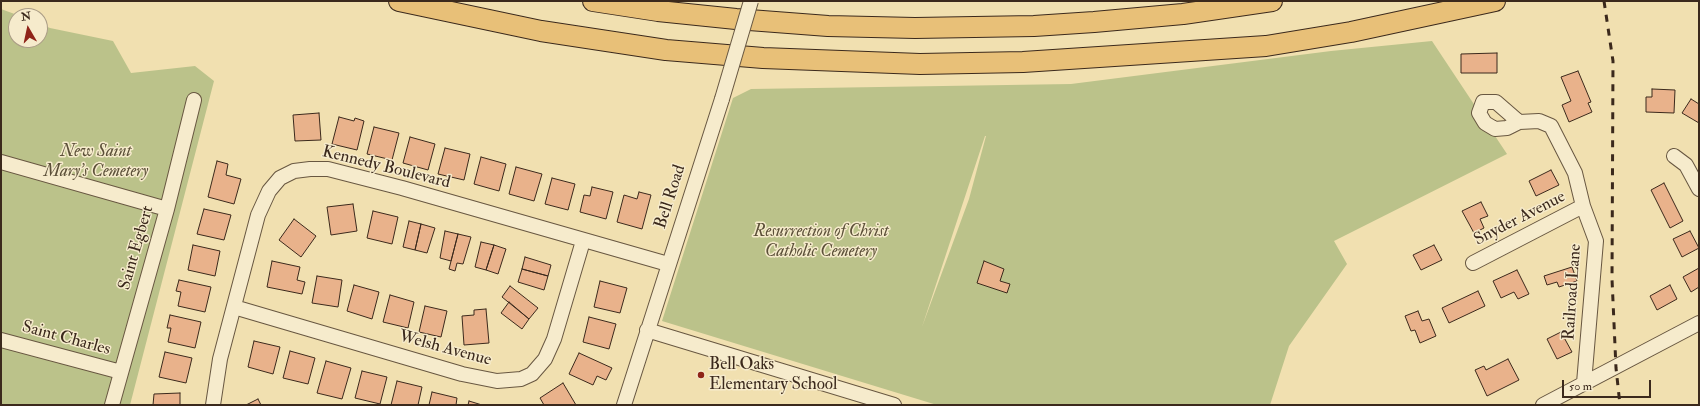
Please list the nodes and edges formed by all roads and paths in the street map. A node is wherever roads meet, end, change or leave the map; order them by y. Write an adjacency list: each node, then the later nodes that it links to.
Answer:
1 (399, 1): 7 (highway)
2 (593, 1): 4 (highway)
3 (751, 1): 17 (street, Bell Road, bridge)
4 (1272, 1)
5 (1430, 1): 7 (highway)
6 (1495, 1): 7 (highway)
7 (1143, 54)
8 (194, 100): 14 (street, Saint Egbert)
9 (1520, 122): 13 (street, Railroad Lane)
10 (1674, 156): 12 (street)
11 (1, 162): 14 (street)
12 (1699, 189)
13 (1583, 206): 16 (street, Snyder Avenue); 23 (street, Railroad Lane)
14 (167, 209): 22 (street, Saint Egbert)
15 (583, 241): 17 (street, Kennedy Boulevard); 18 (street, Kennedy Boulevard); 18 (street, Welsh Avenue)
16 (1473, 263)
17 (668, 264): 20 (street, Bell Road)
18 (234, 307): 25 (street, Kennedy Boulevard)
19 (1699, 323): 23 (street)
20 (647, 330): 26 (street, Bell Road); 27 (street)
21 (1, 340): 22 (street, Saint Charles)
22 (121, 372): 24 (street, Saint Egbert)
23 (1584, 383): 28 (street)
24 (112, 405)
25 (213, 405)
26 (624, 405)
27 (894, 405)
28 (1543, 405)

